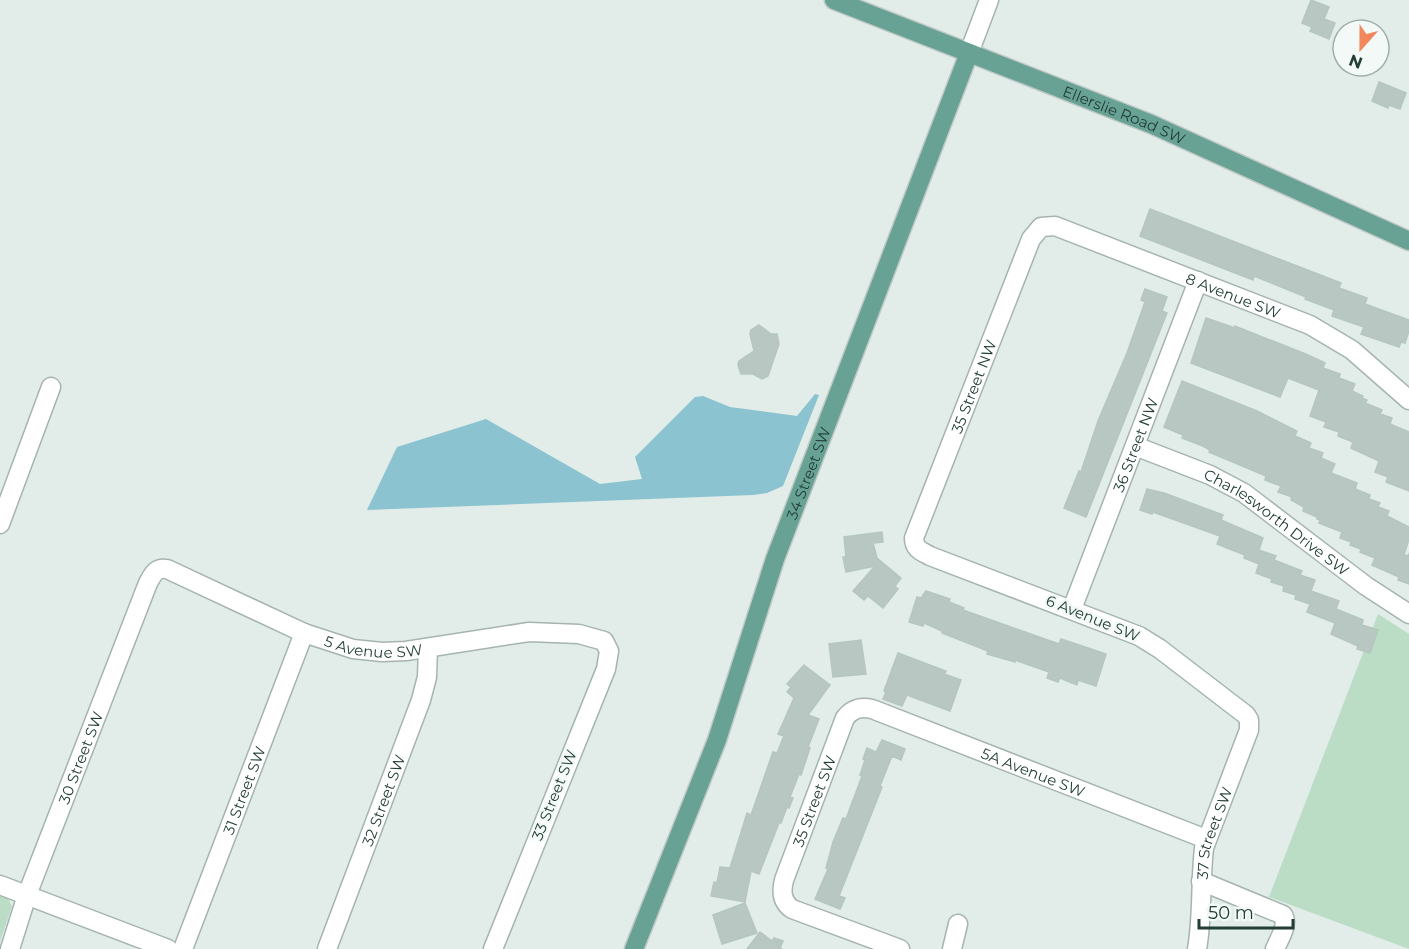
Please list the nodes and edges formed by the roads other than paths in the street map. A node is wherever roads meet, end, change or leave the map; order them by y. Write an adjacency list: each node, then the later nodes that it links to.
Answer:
1 (834, 0): 3 (main road, Ellerslie Road SW)
2 (989, 0): 3 (street, 34 Street SW)
3 (969, 53): 5 (main road, Ellerslie Road SW); 31 (main road, 34 Street SW)
4 (1041, 227): 6 (street, 8 Avenue SW); 11 (street, 35 Street NW)
5 (1409, 241)
6 (1198, 282): 8 (street, 8 Avenue SW); 9 (street, 36 Street NW)
7 (51, 387): 10 (street)
8 (1409, 400)
9 (1135, 446): 13 (street, 36 Street NW); 14 (street, Charlesworth Drive SW)
10 (0, 524)
11 (917, 549): 13 (street, 6 Avenue SW)
12 (157, 570): 15 (street, 5 Avenue SW); 23 (street, 30 Street SW)
13 (1072, 609): 19 (street, 6 Avenue SW)
14 (1409, 614)
15 (304, 633): 17 (street, 5 Avenue SW); 28 (street, 31 Street SW)
16 (604, 641): 17 (street, 5 Avenue SW); 30 (street, 33 Street SW)
17 (428, 648): 29 (street, 32 Street SW)
18 (858, 708): 20 (street, 5A Avenue SW); 25 (street, 35 Street SW)
19 (1249, 720): 20 (street, 37 Street SW)
20 (1206, 840): 21 (street, 37 Street SW)
21 (1201, 881): 34 (street, 37 Street SW); 35 (street)
22 (0, 885): 23 (street)
23 (27, 895): 26 (street, 30 Street SW); 27 (street)
24 (958, 924): 33 (street)
25 (855, 942): 32 (street)
26 (10, 949)
27 (168, 949)
28 (183, 949)
29 (327, 949)
30 (493, 949)
31 (634, 949)
32 (900, 949)
33 (952, 949)
34 (1197, 949)
35 (1275, 949)

